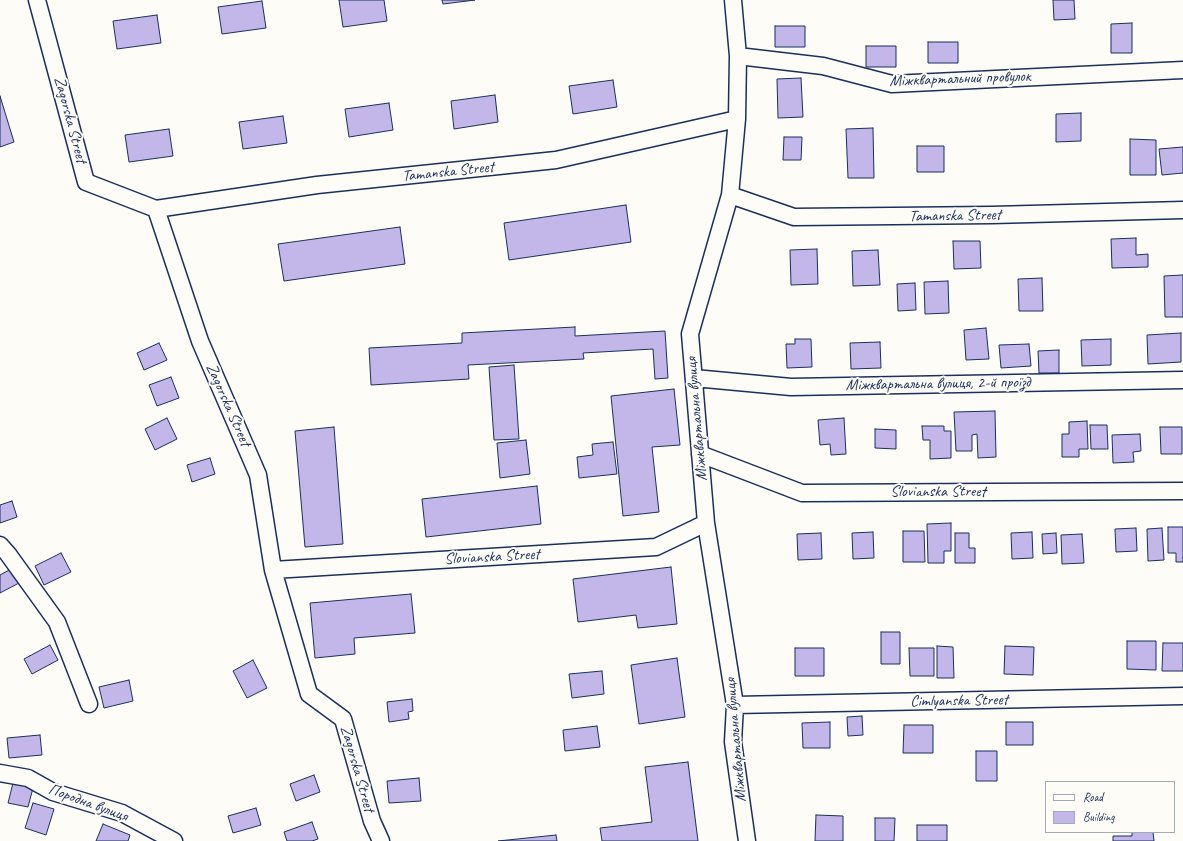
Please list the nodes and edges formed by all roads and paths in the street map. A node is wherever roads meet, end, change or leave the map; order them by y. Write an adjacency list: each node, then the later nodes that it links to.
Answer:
1 (37, 0): 7 (street, Zagorska Street)
2 (733, 0): 3 (street, Міжквартальна вулиця)
3 (738, 56): 4 (street, Міжквартальний провулок); 5 (street, Міжквартальна вулиця)
4 (1183, 70)
5 (737, 119): 6 (street, Міжквартальна вулиця); 7 (street, Tamanska Street)
6 (730, 195): 8 (street, Tamanska Street); 9 (street, Міжквартальна вулиця)
7 (156, 209): 15 (street, Zagorska Street)
8 (1183, 210)
9 (694, 378): 10 (street, Міжквартальна вулиця, 2-й проїзд); 11 (street, Міжквартальна вулиця)
10 (1183, 380)
11 (700, 454): 12 (street, Slovianska Street); 13 (street, Міжквартальна вулиця)
12 (1183, 491)
13 (706, 523): 15 (street, Slovianska Street); 18 (street, Міжквартальна вулиця)
14 (0, 545): 17 (street)
15 (273, 570): 21 (street, Zagorska Street)
16 (1183, 696): 18 (street, Cimlyanska Street)
17 (89, 704)
18 (735, 705): 22 (street, Міжквартальна вулиця)
19 (0, 773): 20 (street, Породна вулиця)
20 (174, 841)
21 (381, 841)
22 (747, 841)

